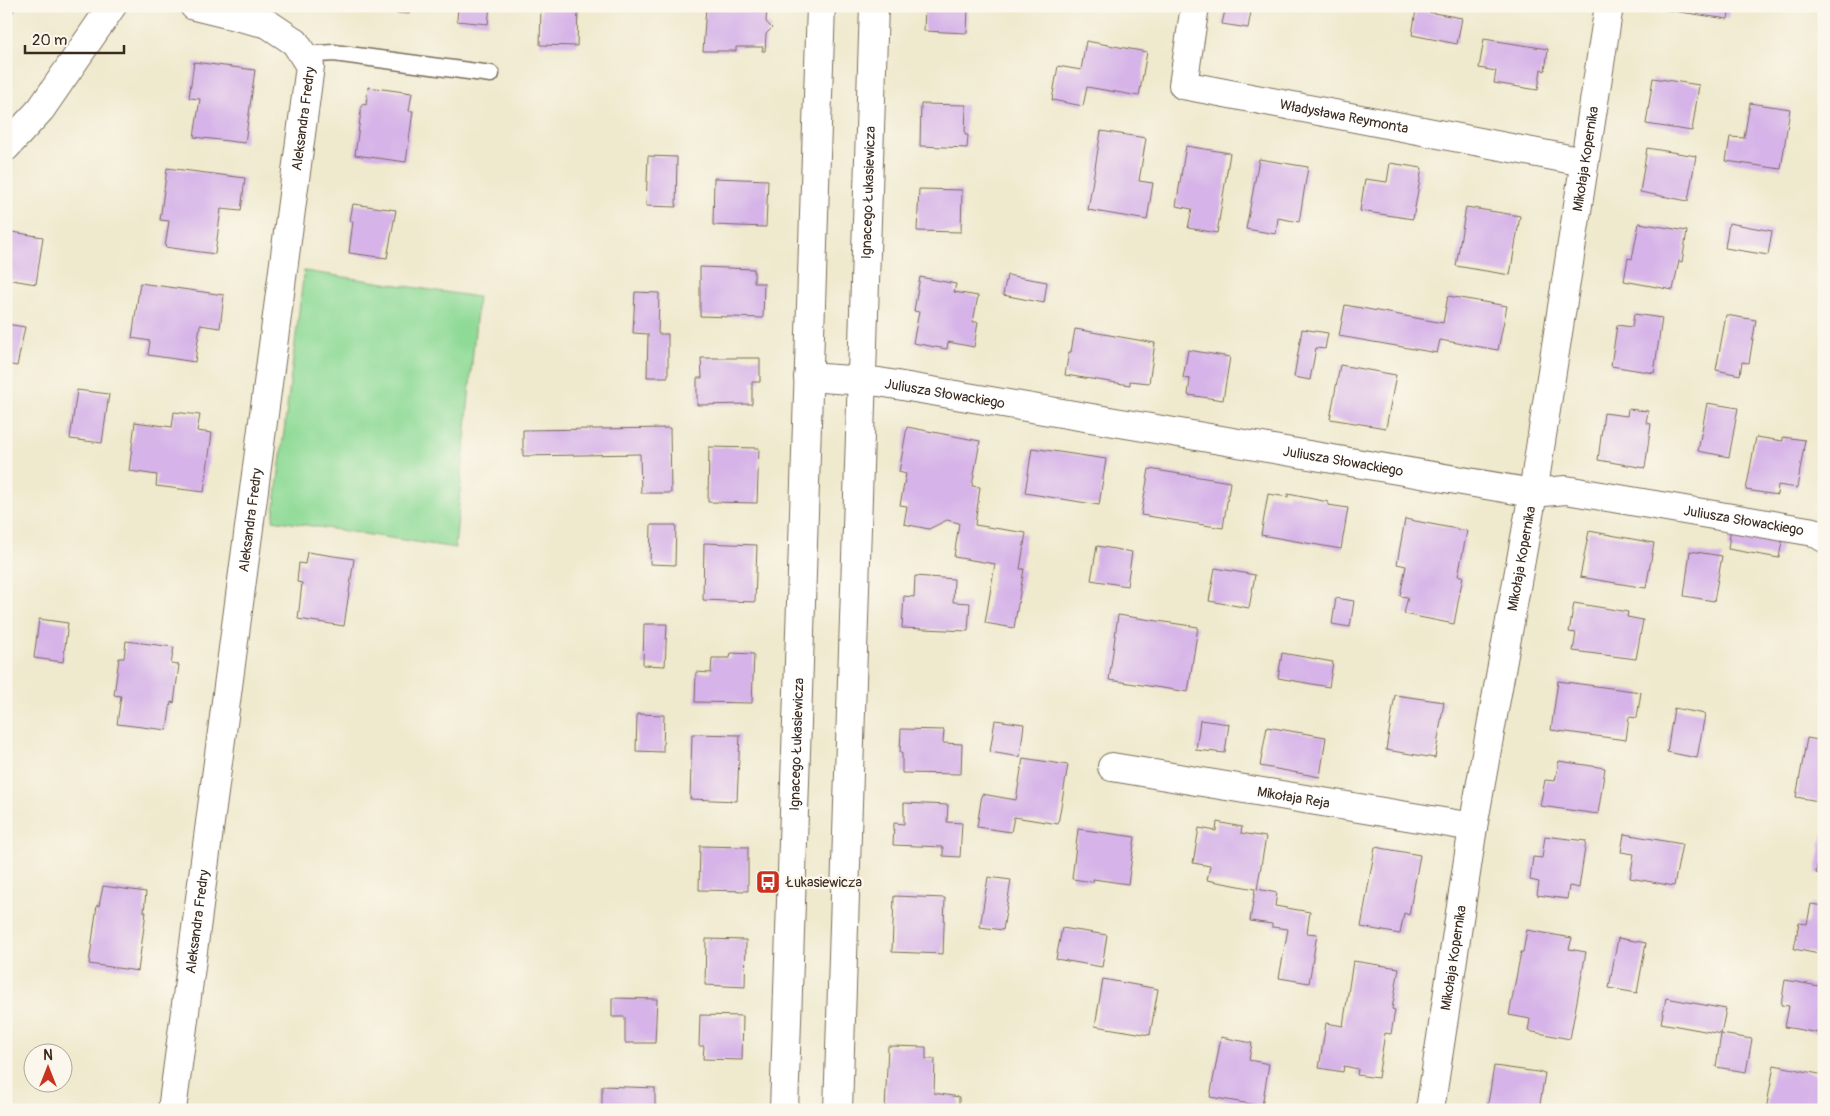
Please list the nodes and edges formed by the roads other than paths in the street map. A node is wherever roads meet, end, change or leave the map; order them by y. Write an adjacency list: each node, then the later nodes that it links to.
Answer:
1 (112, 6): 9 (street)
2 (194, 6): 7 (street, Aleksandra Fredry)
3 (820, 6): 11 (street, Ignacego Łukasiewicza)
4 (874, 6): 12 (street, Ignacego Łukasiewicza)
5 (1196, 6): 10 (street, Władysława Reymonta)
6 (1609, 6): 10 (street, Mikołaja Kopernika)
7 (303, 55): 8 (lane); 17 (street, Aleksandra Fredry)
8 (491, 74)
9 (6, 147)
10 (1584, 162): 13 (street, Mikołaja Kopernika)
11 (808, 377): 12 (street); 18 (street, Ignacego Łukasiewicza)
12 (862, 381): 13 (street, Juliusza Słowackiego); 19 (street, Ignacego Łukasiewicza)
13 (1533, 493): 14 (street, Juliusza Słowackiego); 16 (street, Mikołaja Kopernika)
14 (1824, 538)
15 (1112, 767): 16 (street, Mikołaja Reja)
16 (1474, 827): 20 (street, Mikołaja Kopernika)
17 (172, 1110)
18 (784, 1110)
19 (838, 1110)
20 (1430, 1110)

